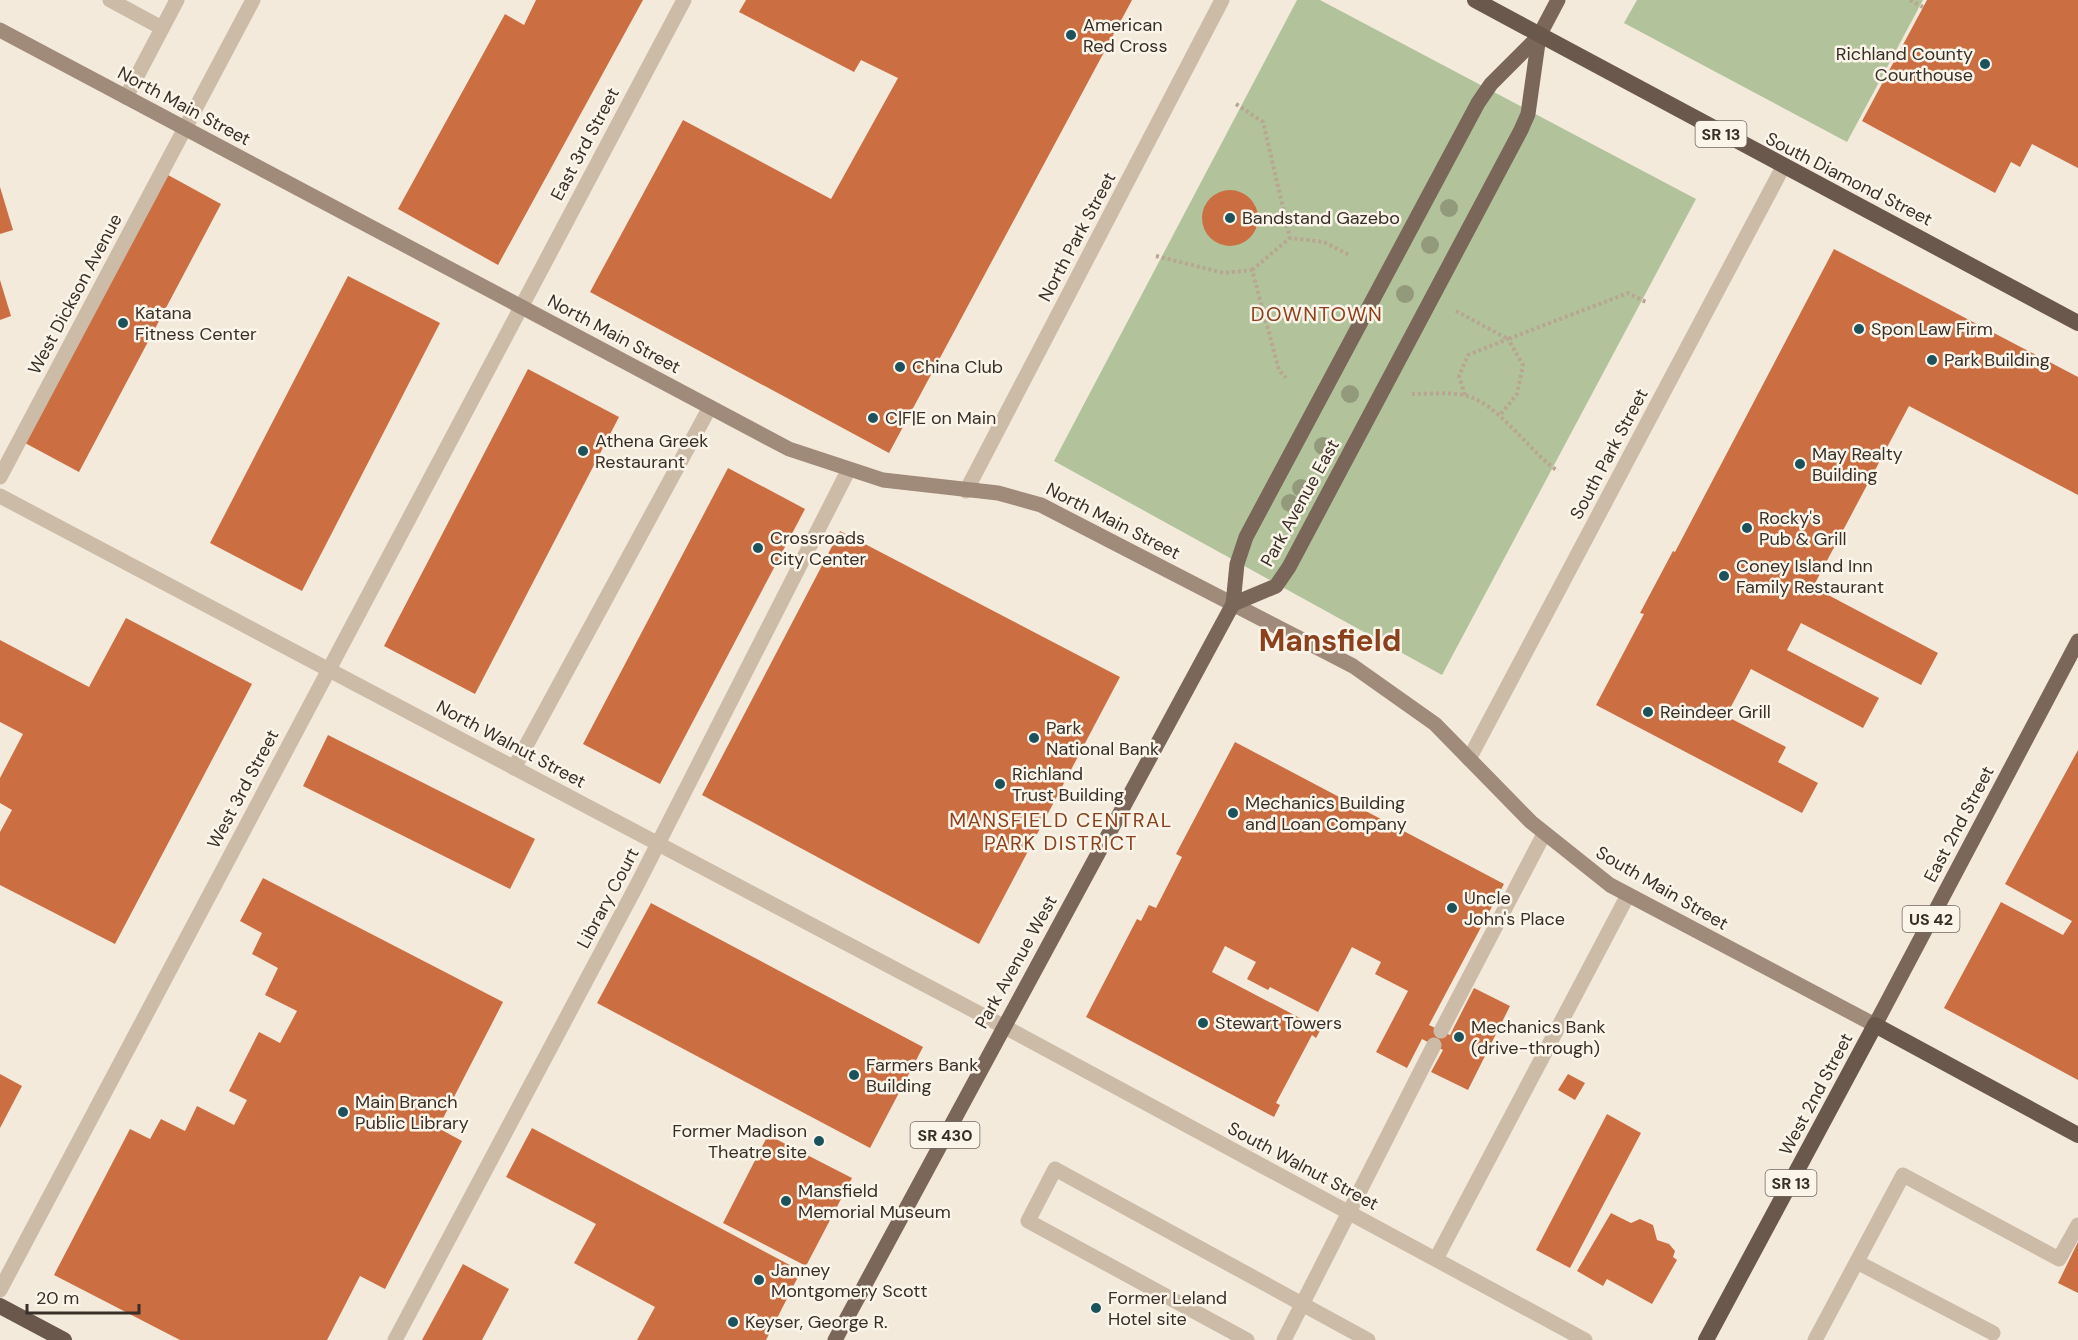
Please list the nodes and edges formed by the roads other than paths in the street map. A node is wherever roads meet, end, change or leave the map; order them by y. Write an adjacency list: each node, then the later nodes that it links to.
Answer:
1 (110, 0): 8 (street)
2 (177, 0): 8 (street)
3 (253, 0): 12 (street, West Dickson Avenue)
4 (684, 0): 14 (street, East 3rd Street)
5 (1222, 0): 19 (street, North Park Street)
6 (1475, 0): 10 (highway, SR 13)
7 (1558, 0): 10 (main road, Park Avenue East / SR 430)
8 (162, 28): 11 (street)
9 (0, 30): 11 (main road, North Main Street)
10 (1539, 36): 13 (highway, South Diamond Street / SR 13); 21 (main road, Park Avenue East / SR 430); 21 (main road, Park Avenue East / SR 430)
11 (126, 97): 12 (main road, North Main Street)
12 (184, 128): 14 (main road, North Main Street); 18 (street, West Dickson Avenue)
13 (1783, 167): 15 (highway, South Diamond Street / SR 13); 24 (street, South Park Street)
14 (520, 306): 16 (main road, North Main Street); 23 (street, West 3rd Street)
15 (2078, 323)
16 (710, 407): 17 (main road, North Main Street); 25 (street)
17 (848, 471): 19 (main road, North Main Street); 27 (street, Library Court)
18 (0, 477)
19 (966, 491): 21 (main road, North Main Street)
20 (0, 496): 23 (street, North Walnut Street)
21 (1233, 604): 24 (main road, South Main Street); 30 (main road, Park Avenue West / SR 430)
22 (2078, 641): 29 (main road, East 2nd Street / US 42)
23 (328, 669): 25 (street, North Walnut Street); 36 (street, West 3rd Street)
24 (1469, 759): 26 (main road, South Main Street)
25 (514, 768): 27 (street, North Walnut Street)
26 (1544, 834): 28 (main road, South Main Street); 32 (street)
27 (658, 844): 30 (street, North Walnut Street); 41 (street, Library Court)
28 (1628, 895): 29 (main road, South Main Street); 34 (street)
29 (1875, 1025): 31 (highway, South Main Street); 47 (highway, West 2nd Street / SR 13)
30 (1003, 1026): 32 (street, South Walnut Street); 42 (main road, Park Avenue West / SR 430)
31 (2078, 1135)
32 (1350, 1214): 34 (street, South Walnut Street); 37 (street)
33 (2078, 1224): 35 (street)
34 (1436, 1259): 46 (street, South Walnut Street)
35 (1857, 1262): 39 (street); 48 (street)
36 (0, 1290)
37 (1302, 1305): 43 (street); 44 (street); 45 (street)
38 (0, 1306): 40 (highway)
39 (1993, 1334)
40 (64, 1340)
41 (395, 1340)
42 (835, 1340)
43 (1246, 1340)
44 (1284, 1340)
45 (1368, 1340)
46 (1585, 1340)
47 (1706, 1340)
48 (1815, 1340)

